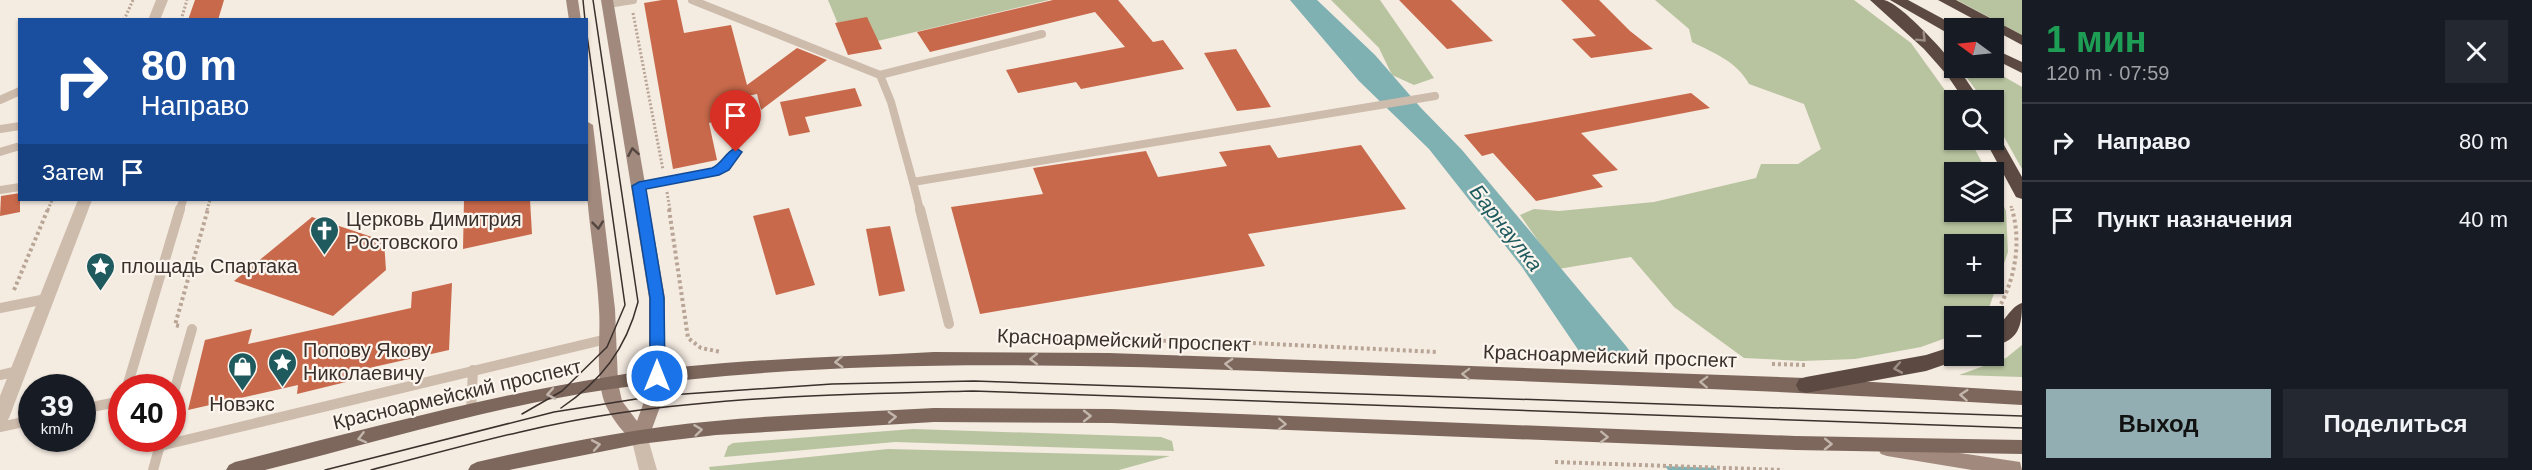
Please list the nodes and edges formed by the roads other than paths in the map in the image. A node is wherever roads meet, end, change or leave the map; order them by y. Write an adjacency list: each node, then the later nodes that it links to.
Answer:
1 (162, 0): 9 (street)
2 (572, 0): 10 (street)
3 (632, 0): 8 (lane)
4 (692, 0): 16 (lane)
5 (1877, 0): 17 (highway, one-way to 17)
6 (1897, 0): 11 (highway)
7 (1945, 0): 13 (highway)
8 (607, 2): 29 (street, one-way to 8)
9 (155, 18)
10 (575, 18)
11 (1944, 26)
12 (1042, 34): 16 (lane)
13 (2022, 41)
14 (2004, 58): 15 (highway)
15 (2022, 68)
16 (880, 75): 28 (lane)
17 (1965, 90)
18 (18, 92): 20 (lane)
19 (1435, 96): 28 (lane)
20 (0, 100)
21 (729, 123): 29 (lane)
22 (18, 126): 23 (lane)
23 (0, 129)
24 (588, 143): 41 (street, one-way to 41)
25 (18, 147): 27 (lane)
26 (1998, 150): 32 (highway)
27 (0, 152)
28 (913, 182): 38 (lane)
29 (639, 186): 48 (street)
30 (18, 187): 31 (lane)
31 (0, 190)
32 (2016, 197)
33 (85, 201): 35 (street)
34 (183, 201): 45 (lane)
35 (46, 299): 36 (lane); 44 (street)
36 (4, 307)
37 (2022, 310): 40 (highway)
38 (949, 324)
39 (192, 329): 46 (lane)
40 (2004, 332)
41 (607, 339): 43 (lane); 49 (street)
42 (1944, 357): 50 (highway, one-way to 50)
43 (473, 370): 52 (lane); 56 (lane)
44 (18, 371): 47 (lane); 53 (street)
45 (131, 374)
46 (179, 374)
47 (0, 375)
48 (657, 376): 49 (main road, Красноармейский проспект); 50 (main road, Красноармейский проспект, one-way to 48); 57 (street)
49 (609, 383): 52 (main road, Красноармейский проспект, one-way to 52); 57 (street)
50 (1806, 385): 51 (main road, Красноармейский проспект, one-way to 50)
51 (2022, 398)
52 (471, 411): 62 (main road, Красноармейский проспект, one-way to 62)
53 (0, 418)
54 (18, 423): 55 (lane)
55 (0, 427)
56 (186, 436)
57 (640, 437): 58 (main road, one-way to 58); 63 (main road, one-way to 57); 64 (street)
58 (1861, 445): 59 (main road); 65 (street)
59 (2022, 447)
60 (158, 452): 61 (lane)
61 (153, 470)
62 (235, 470)
63 (477, 470)
64 (648, 470)
65 (2020, 470)

